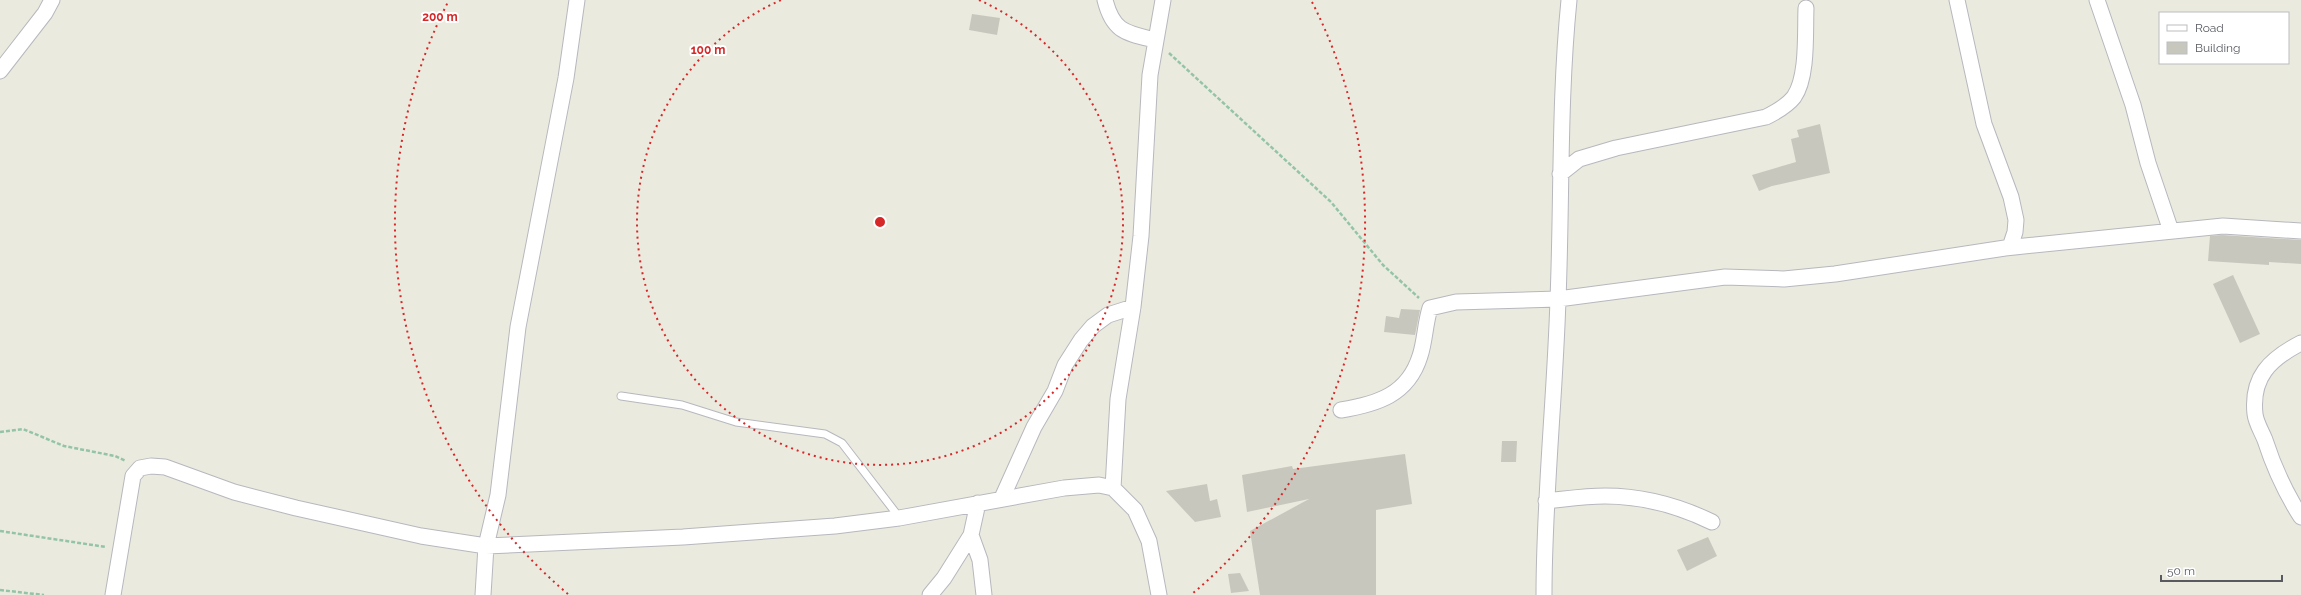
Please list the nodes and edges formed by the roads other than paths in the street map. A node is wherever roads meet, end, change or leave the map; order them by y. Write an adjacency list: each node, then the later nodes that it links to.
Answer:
1 (52, 0): 10 (street)
2 (577, 0): 28 (street)
3 (1105, 0): 9 (street)
4 (1162, 0): 9 (street)
5 (1568, 0): 11 (street)
6 (1957, 0): 14 (street)
7 (2097, 0): 12 (street)
8 (1806, 8): 11 (street)
9 (1155, 40): 16 (street)
10 (0, 71)
11 (1560, 174): 15 (street)
12 (2171, 231): 13 (street); 14 (street)
13 (2301, 231)
14 (2010, 247): 15 (street)
15 (1558, 299): 19 (street); 22 (street)
16 (1134, 307): 20 (street); 21 (street)
17 (2301, 343): 25 (street)
18 (621, 396): 24 (lane)
19 (1342, 410)
20 (1113, 488): 21 (street); 33 (street)
21 (1002, 498): 23 (street)
22 (1546, 501): 26 (street); 34 (street)
23 (978, 503): 24 (street); 27 (street)
24 (899, 518): 28 (street)
25 (2301, 518)
26 (1712, 522)
27 (971, 535): 31 (street); 32 (street)
28 (486, 546): 29 (street); 30 (street)
29 (114, 595)
30 (483, 595)
31 (930, 595)
32 (984, 595)
33 (1159, 595)
34 (1544, 595)

